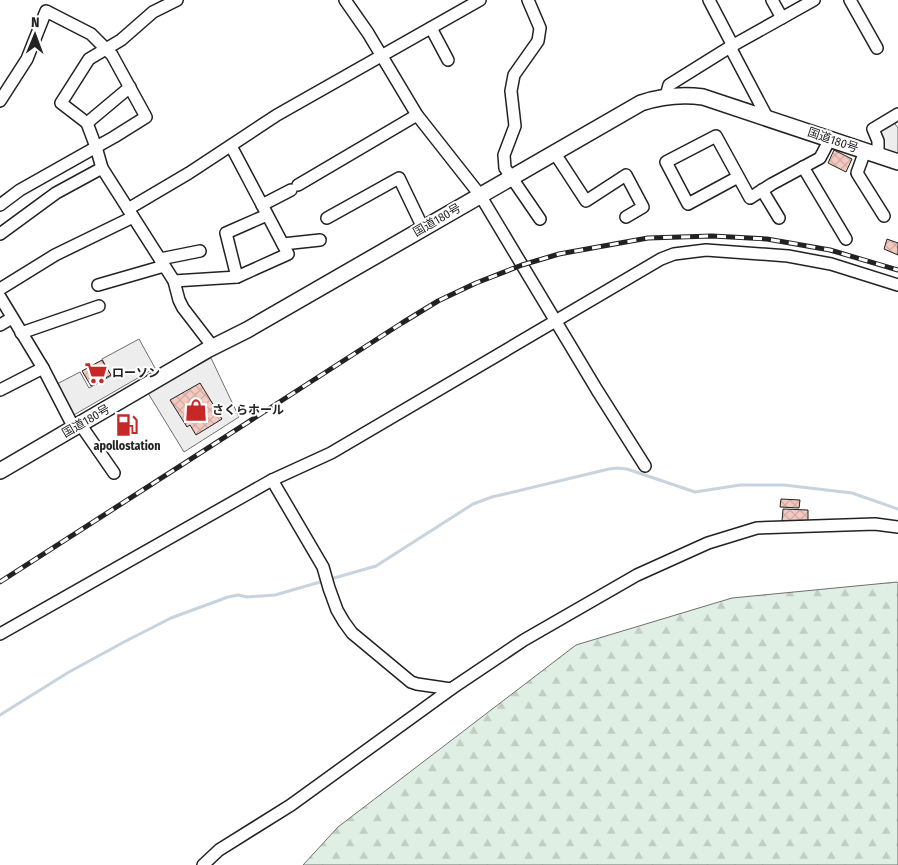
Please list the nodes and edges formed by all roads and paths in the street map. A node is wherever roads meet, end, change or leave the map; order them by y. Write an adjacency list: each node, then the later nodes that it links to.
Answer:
1 (150, 0): 10 (street)
2 (177, 0): 10 (street)
3 (345, 0): 16 (street)
4 (528, 0): 34 (street)
5 (709, 0): 13 (street)
6 (772, 0): 11 (street)
7 (813, 0): 11 (street)
8 (850, 0): 14 (street)
9 (472, 2): 12 (street)
10 (153, 12): 15 (street)
11 (782, 18): 13 (street)
12 (430, 28): 16 (street); 17 (street)
13 (732, 46): 19 (street); 23 (street)
14 (877, 48)
15 (106, 49): 18 (street); 20 (street); 24 (street)
16 (381, 56): 22 (street); 26 (street)
17 (448, 60)
18 (130, 87): 24 (street); 27 (street)
19 (666, 96): 23 (highway, 国道180号); 28 (highway, 国道180号)
20 (0, 100)
21 (898, 114): 29 (street)
22 (417, 115): 36 (street); 38 (street)
23 (768, 119): 25 (highway, 国道180号)
24 (87, 123): 27 (street)
25 (830, 139): 29 (highway, 国道180号); 31 (street)
26 (231, 146): 38 (street); 39 (street)
27 (96, 147): 32 (street); 37 (street)
28 (554, 152): 34 (highway, 国道180号); 41 (street)
29 (871, 153): 30 (highway, 国道180号); 40 (street)
30 (898, 162)
31 (803, 167): 35 (street); 47 (street)
32 (102, 168): 39 (street); 46 (street)
33 (738, 176): 33 (street); 35 (street)
34 (510, 177): 36 (highway, 国道180号); 44 (street)
35 (762, 190): 43 (street)
36 (480, 195): 45 (highway, 国道180号); 60 (street)
37 (0, 205)
38 (264, 210): 49 (street); 52 (street)
39 (130, 213): 51 (street); 56 (street)
40 (884, 216)
41 (626, 217)
42 (327, 218): 45 (street)
43 (779, 218)
44 (540, 220)
45 (423, 228): 63 (highway, 国道180号)
46 (0, 234)
47 (846, 239)
48 (320, 240): 49 (street)
49 (283, 244): 52 (street)
50 (200, 251): 51 (street)
51 (162, 262): 53 (street); 55 (street)
52 (237, 277): 53 (street)
53 (174, 280): 63 (street)
54 (898, 284): 60 (street)
55 (98, 285)
56 (0, 289)
57 (0, 297): 59 (street)
58 (99, 306): 62 (street)
59 (12, 318): 61 (street); 62 (street)
60 (556, 321): 67 (street); 70 (street)
61 (0, 325)
62 (21, 333): 64 (street)
63 (213, 347): 66 (highway, 国道180号)
64 (43, 368): 65 (street); 66 (street)
65 (0, 390)
66 (77, 426): 68 (highway, 国道180号); 69 (street)
67 (645, 466)
68 (0, 471)
69 (114, 473)
70 (272, 480): 72 (street); 73 (street)
71 (898, 527): 73 (street)
72 (0, 634)
73 (451, 689): 74 (street)
74 (203, 865)

